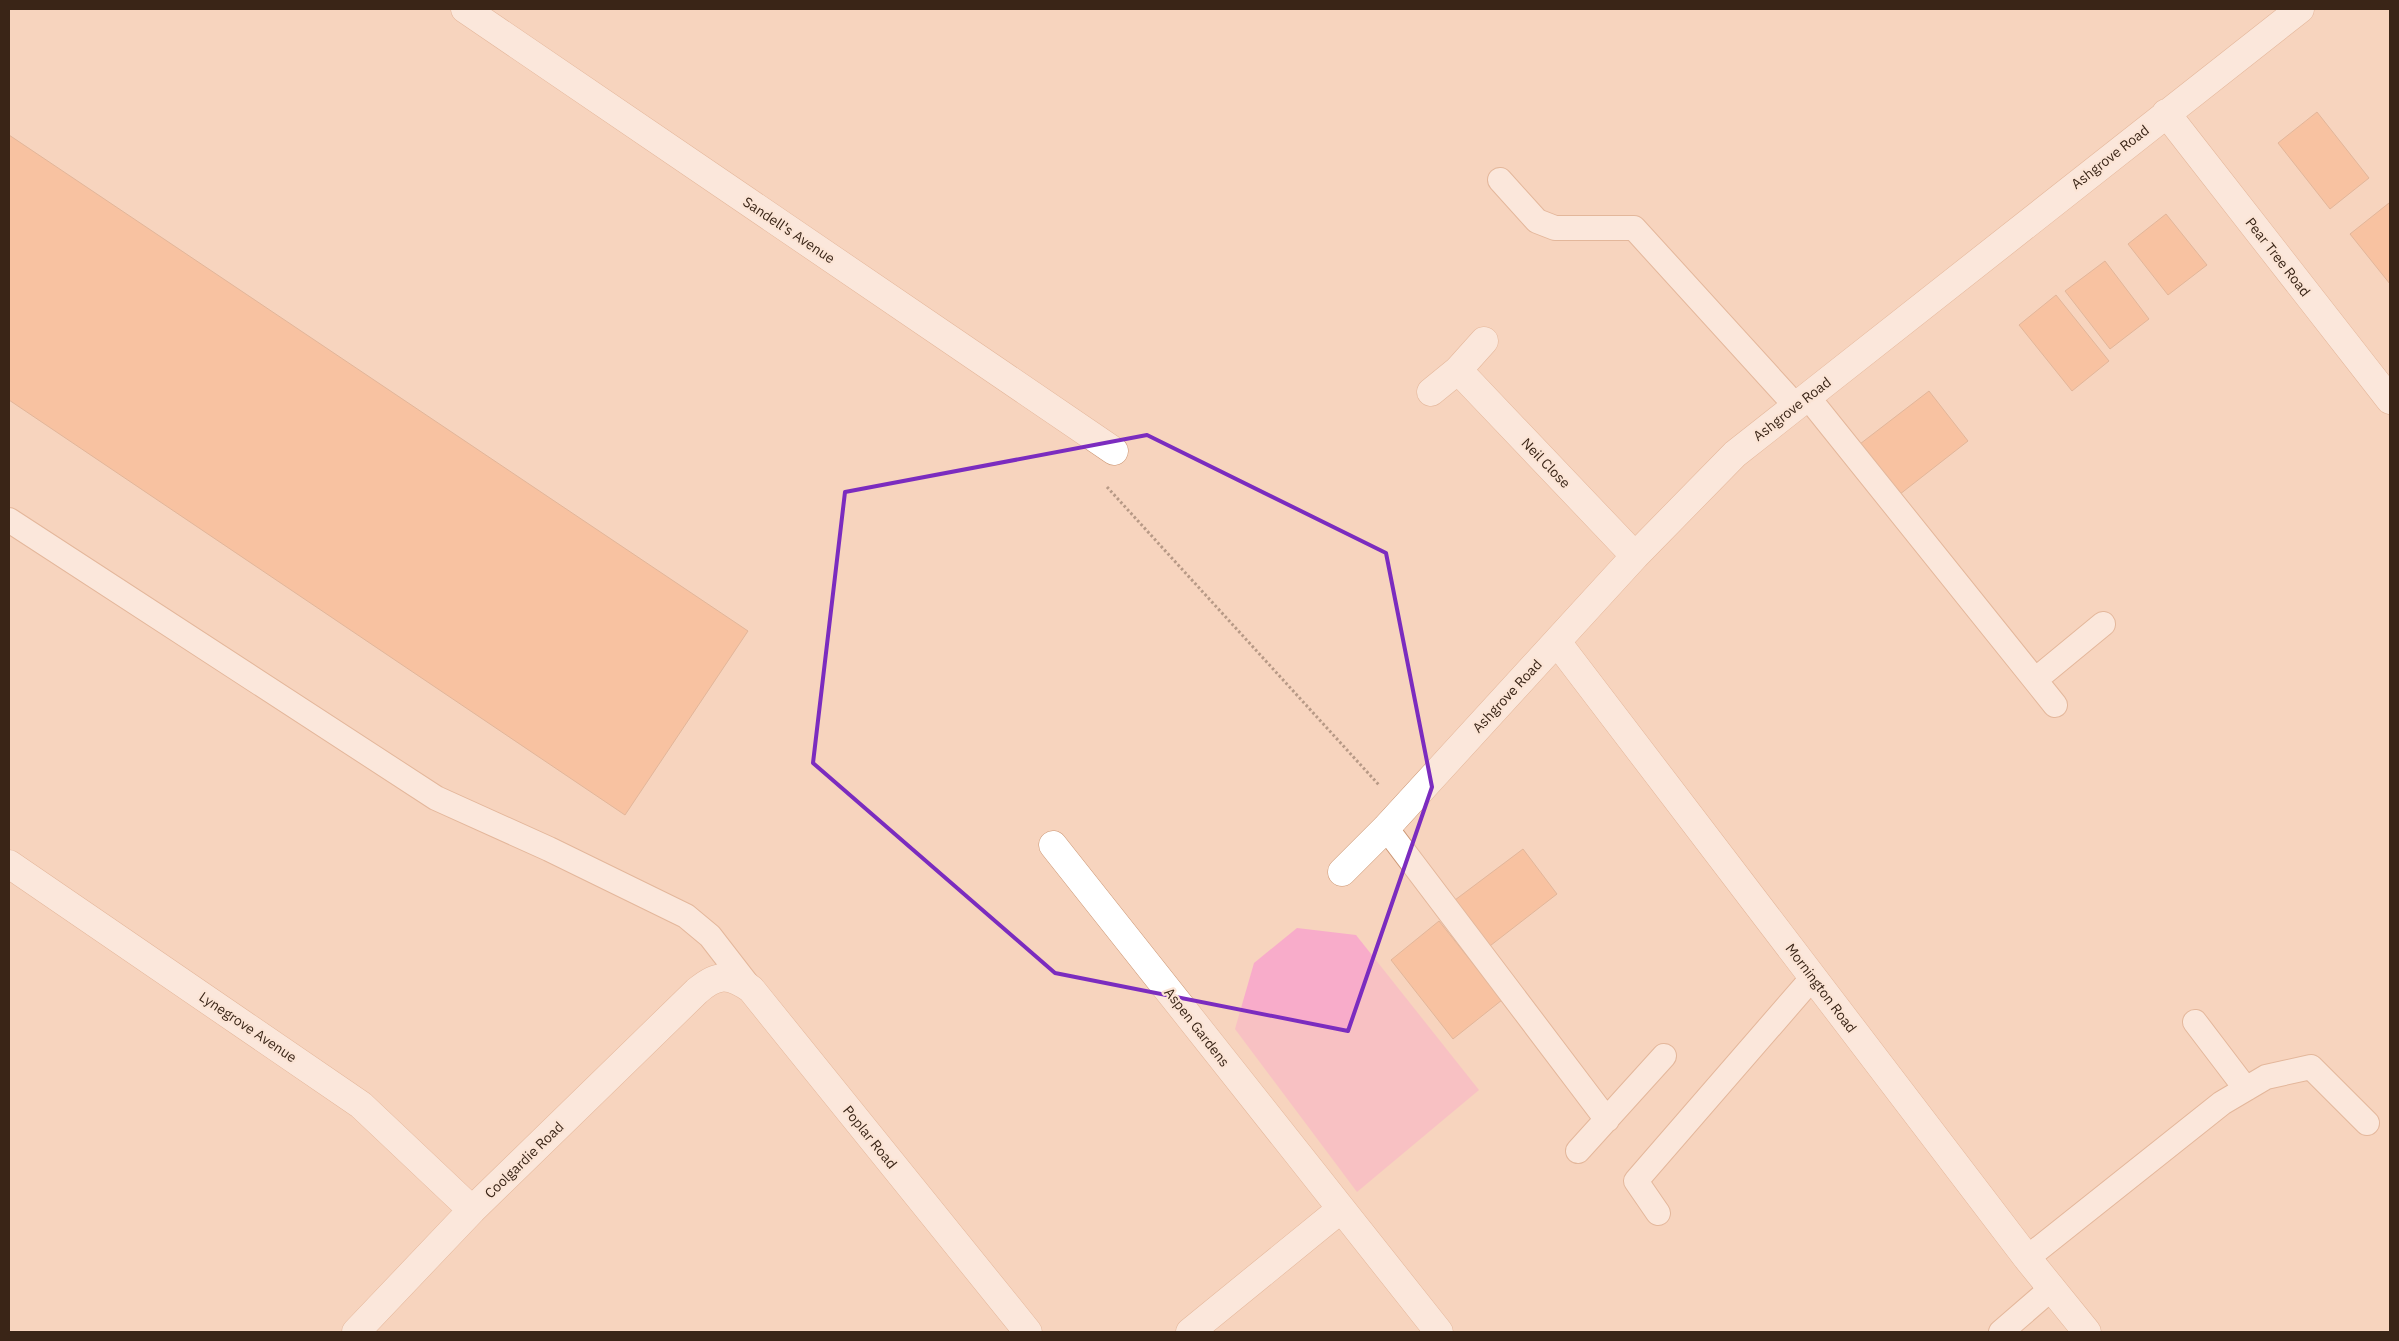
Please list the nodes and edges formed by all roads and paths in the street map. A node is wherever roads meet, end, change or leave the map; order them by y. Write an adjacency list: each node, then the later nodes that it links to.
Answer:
1 (465, 9): 10 (street, Sandell's Avenue)
2 (2300, 9): 3 (street, Ashgrove Road)
3 (2166, 113): 8 (street, Pear Tree Road); 9 (street, Ashgrove Road)
4 (1500, 180): 9 (lane)
5 (1484, 341): 6 (street)
6 (1458, 370): 7 (street); 12 (street, Neil Close)
7 (1431, 392)
8 (2390, 400)
9 (1801, 401): 12 (street, Ashgrove Road); 15 (lane)
10 (1114, 451): 17 (path)
11 (9, 520): 22 (lane)
12 (1635, 556): 14 (street, Ashgrove Road)
13 (2103, 624): 15 (lane)
14 (1557, 642): 17 (street, Ashgrove Road); 21 (street, Mornington Road)
15 (2035, 680): 16 (lane)
16 (2055, 705)
17 (1394, 818): 20 (street, Ashgrove Road); 27 (lane)
18 (1053, 846): 30 (street, Aspen Gardens)
19 (9, 864): 31 (street, Lynegrove Avenue)
20 (1342, 872)
21 (1813, 977): 32 (lane); 33 (street, Mornington Road)
22 (750, 989): 23 (street, Poplar Road); 36 (street, Poplar Road)
23 (697, 991): 31 (street, Coolgardie Road)
24 (2195, 1022): 26 (lane)
25 (1664, 1056): 27 (lane)
26 (2246, 1089): 28 (lane); 33 (lane)
27 (1607, 1120): 29 (lane)
28 (2367, 1123)
29 (1578, 1151)
30 (1341, 1209): 37 (street); 38 (street, Aspen Gardens)
31 (472, 1210): 35 (street, Coolgardie Road)
32 (1658, 1213)
33 (2027, 1258): 34 (street, Mornington Road)
34 (2052, 1288): 39 (lane); 40 (street, Mornington Road)
35 (356, 1332)
36 (1028, 1332)
37 (1190, 1332)
38 (1439, 1332)
39 (2001, 1332)
40 (2087, 1332)

